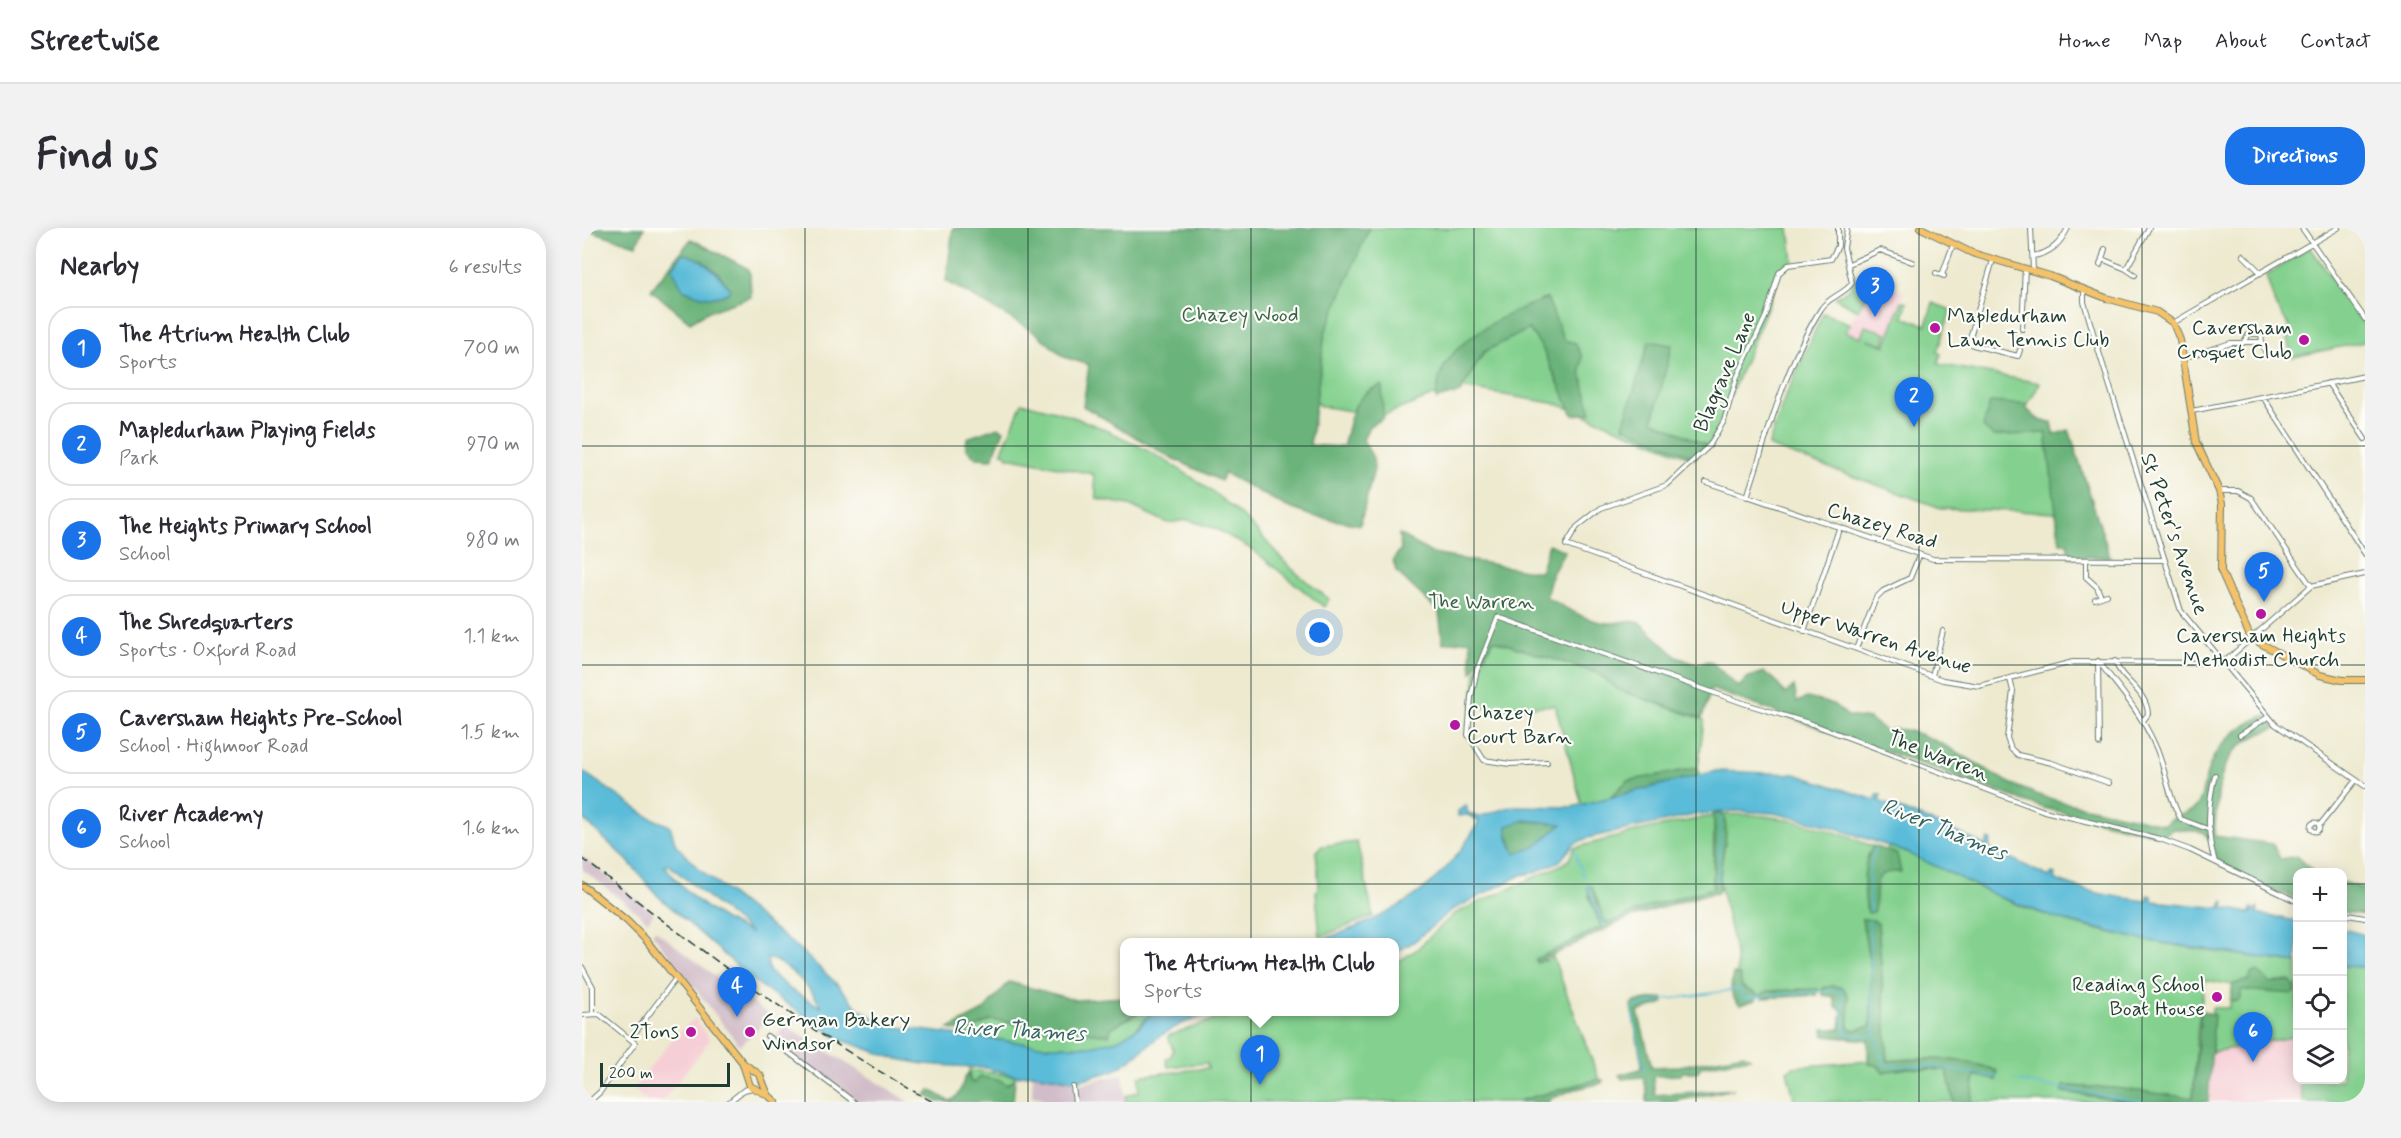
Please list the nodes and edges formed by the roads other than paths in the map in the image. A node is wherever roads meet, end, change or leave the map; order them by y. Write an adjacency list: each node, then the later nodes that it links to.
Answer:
1 (1838, 228): 11 (street)
2 (1847, 228): 12 (street)
3 (1921, 228): 10 (main road)
4 (2031, 228): 15 (street)
5 (2068, 228): 15 (street)
6 (2149, 228): 22 (street)
7 (2302, 228): 9 (street)
8 (2338, 228): 9 (street)
9 (2313, 243): 25 (street); 28 (street)
10 (1953, 244): 17 (main road); 24 (street)
11 (1838, 246): 12 (street); 45 (street, Blagrave Lane)
12 (1844, 248): 19 (street)
13 (2105, 249): 16 (street)
14 (2243, 255): 25 (street)
15 (2033, 256): 23 (street)
16 (2102, 259): 20 (street); 22 (street)
17 (1993, 260): 21 (main road); 33 (street)
18 (1912, 262): 19 (street)
19 (1849, 264): 43 (street)
20 (2100, 265)
21 (2025, 268): 23 (main road); 30 (street)
22 (2126, 268): 26 (street)
23 (2032, 270): 27 (main road)
24 (1936, 273)
25 (2261, 273): 29 (street)
26 (2135, 275)
27 (2084, 291): 29 (main road); 49 (street, St Peter's Avenue)
28 (2365, 319)
29 (2173, 323): 35 (main road)
30 (2022, 329)
31 (2246, 342): 32 (street); 32 (street); 35 (street)
32 (2262, 342): 34 (street)
33 (2020, 350)
34 (2265, 351)
35 (2183, 358): 39 (main road)
36 (2365, 376): 37 (street)
37 (2328, 383): 38 (street); 40 (street)
38 (2263, 397): 39 (street); 46 (street)
39 (2191, 411): 42 (main road)
40 (2365, 439)
41 (1706, 482): 43 (street, Chazey Road)
42 (2219, 492): 51 (street); 57 (main road)
43 (1747, 497): 44 (street, Chazey Road)
44 (1839, 529): 47 (street, Chazey Road); 55 (street)
45 (1566, 545): 55 (street, Upper Warren Avenue)
46 (2365, 554)
47 (1919, 556): 48 (street, Chazey Road); 58 (street)
48 (2086, 560): 49 (street, Chazey Road); 53 (street)
49 (2165, 560): 61 (street, St Peter's Avenue)
50 (2365, 574): 51 (street)
51 (2311, 586): 57 (street)
52 (2107, 595): 53 (street)
53 (2101, 597): 54 (street)
54 (2096, 599)
55 (1804, 631): 58 (street, Upper Warren Avenue)
56 (1943, 631): 62 (street)
57 (2253, 639): 61 (street); 64 (main road)
58 (1856, 649): 62 (street, Upper Warren Avenue)
59 (2098, 661): 60 (street, Upper Warren Avenue); 63 (street, Upper Warren Avenue); 66 (street); 68 (street)
60 (2115, 661): 61 (street, Upper Warren Avenue); 66 (street)
61 (2223, 663): 65 (street, St Peter's Avenue)
62 (1932, 676): 63 (street, Upper Warren Avenue)
63 (2010, 679): 72 (street)
64 (2365, 680)
65 (2268, 717): 67 (street); 71 (street, St Peter's Avenue)
66 (2143, 721): 75 (street)
67 (2240, 735)
68 (2100, 744)
69 (1547, 762): 77 (street, The Warren)
70 (2215, 775): 75 (street)
71 (2356, 780): 73 (street, St Peter's Avenue); 74 (street)
72 (2106, 783)
73 (2365, 786)
74 (2319, 826)
75 (2210, 830): 76 (street)
76 (2211, 848): 77 (street); 78 (street)
77 (2202, 856): 78 (street, The Warren)
78 (2215, 862): 80 (street, The Warren)
79 (582, 885): 84 (main road)
80 (2293, 900)
81 (2347, 915): 82 (street)
82 (2365, 918)
83 (582, 967): 85 (street)
84 (676, 978): 88 (street); 89 (main road)
85 (593, 1013): 86 (street); 88 (street)
86 (582, 1015)
87 (767, 1036): 98 (street)
88 (631, 1038): 95 (street)
89 (743, 1063): 90 (main road); 92 (main road)
90 (756, 1073): 91 (main road); 92 (main road)
91 (763, 1082): 92 (main road); 94 (main road)
92 (751, 1085): 94 (main road); 96 (street)
93 (1073, 1087): 99 (street)
94 (768, 1095): 97 (main road)
95 (589, 1102)
96 (729, 1102)
97 (776, 1102)
98 (854, 1102)
99 (1075, 1102)

